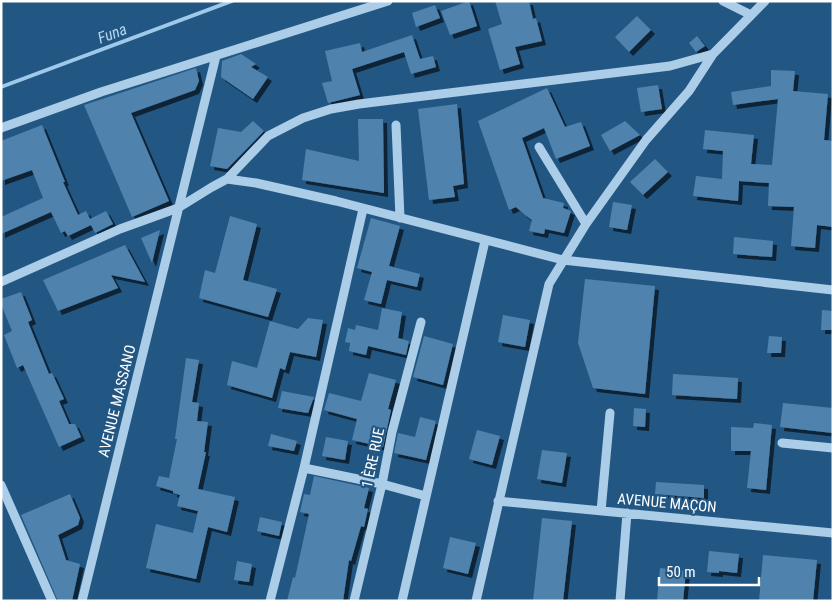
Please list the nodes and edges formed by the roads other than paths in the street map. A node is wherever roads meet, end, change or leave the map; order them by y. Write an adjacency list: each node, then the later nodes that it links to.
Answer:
1 (388, 1): 6 (street)
2 (723, 1): 4 (street)
3 (765, 1): 4 (street)
4 (751, 15): 5 (street)
5 (713, 54): 10 (street); 14 (street)
6 (216, 56): 8 (street); 11 (street, AVENUE MASSANO)
7 (396, 125): 13 (street)
8 (1, 128)
9 (539, 147): 14 (street)
10 (227, 179): 11 (street); 12 (street)
11 (178, 208): 17 (street); 32 (street, AVENUE MASSANO)
12 (364, 209): 13 (street); 23 (street)
13 (400, 218): 15 (street)
14 (586, 224): 16 (street)
15 (485, 241): 16 (street); 26 (street)
16 (563, 260): 18 (street); 27 (street)
17 (1, 282)
18 (833, 290)
19 (421, 322): 24 (street, 1 ÈRE RUE)
20 (610, 413): 28 (street)
21 (782, 443): 22 (street)
22 (833, 448)
23 (304, 468): 24 (street); 33 (street)
24 (382, 484): 26 (street); 34 (street, 1 ÈRE RUE)
25 (1, 485): 31 (street)
26 (426, 496): 35 (street)
27 (498, 501): 28 (street, AVENUE MAÇON); 36 (street)
28 (601, 511): 29 (street, AVENUE MAÇON)
29 (627, 513): 30 (street, AVENUE MAÇON); 37 (street)
30 (833, 533)
31 (52, 601)
32 (82, 601)
33 (270, 601)
34 (354, 601)
35 (402, 601)
36 (476, 601)
37 (620, 601)

